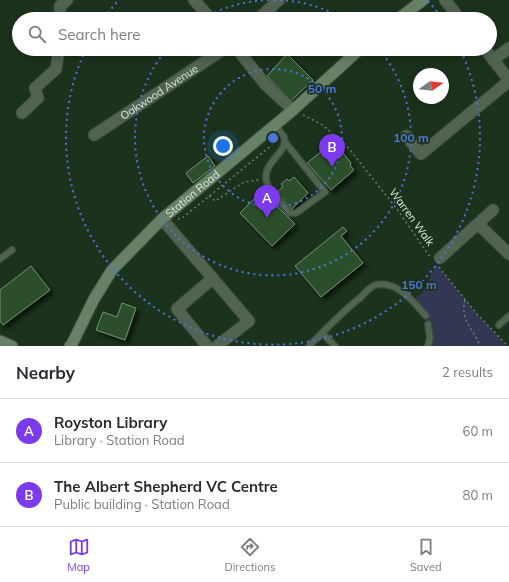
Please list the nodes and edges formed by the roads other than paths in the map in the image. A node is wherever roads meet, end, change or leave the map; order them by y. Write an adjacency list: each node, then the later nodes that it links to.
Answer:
1 (194, 0): 7 (street)
2 (279, 0): 8 (street)
3 (423, 0): 9 (main road)
4 (444, 0): 10 (street)
5 (59, 2): 6 (street)
6 (60, 12)
7 (205, 12)
8 (266, 12)
9 (407, 12)
10 (454, 12)
11 (509, 48): 17 (street)
12 (58, 56): 20 (street)
13 (213, 56): 22 (street, Oakwood Avenue)
14 (243, 56): 19 (street)
15 (352, 56): 19 (main road, Station Road)
16 (490, 56): 17 (street)
17 (493, 60): 18 (street)
18 (509, 81): 23 (street)
19 (293, 110): 21 (main road, Station Road)
20 (22, 113)
21 (274, 125): 24 (lane); 26 (main road, Station Road)
22 (94, 134)
23 (406, 136)
24 (284, 139): 24 (lane)
25 (493, 210): 27 (street)
26 (162, 219): 32 (street); 40 (main road, Station Road)
27 (478, 224): 29 (street); 31 (street)
28 (12, 250): 30 (lane)
29 (509, 254)
30 (0, 259)
31 (436, 260)
32 (213, 278): 41 (street); 42 (street)
33 (426, 316): 37 (lane)
34 (509, 316): 36 (lane)
35 (428, 324): 45 (lane)
36 (499, 326)
37 (322, 333): 43 (lane); 44 (lane)
38 (0, 341): 39 (main road)
39 (12, 346)
40 (70, 346)
41 (207, 346)
42 (217, 346)
43 (309, 346)
44 (336, 346)
45 (428, 346)

